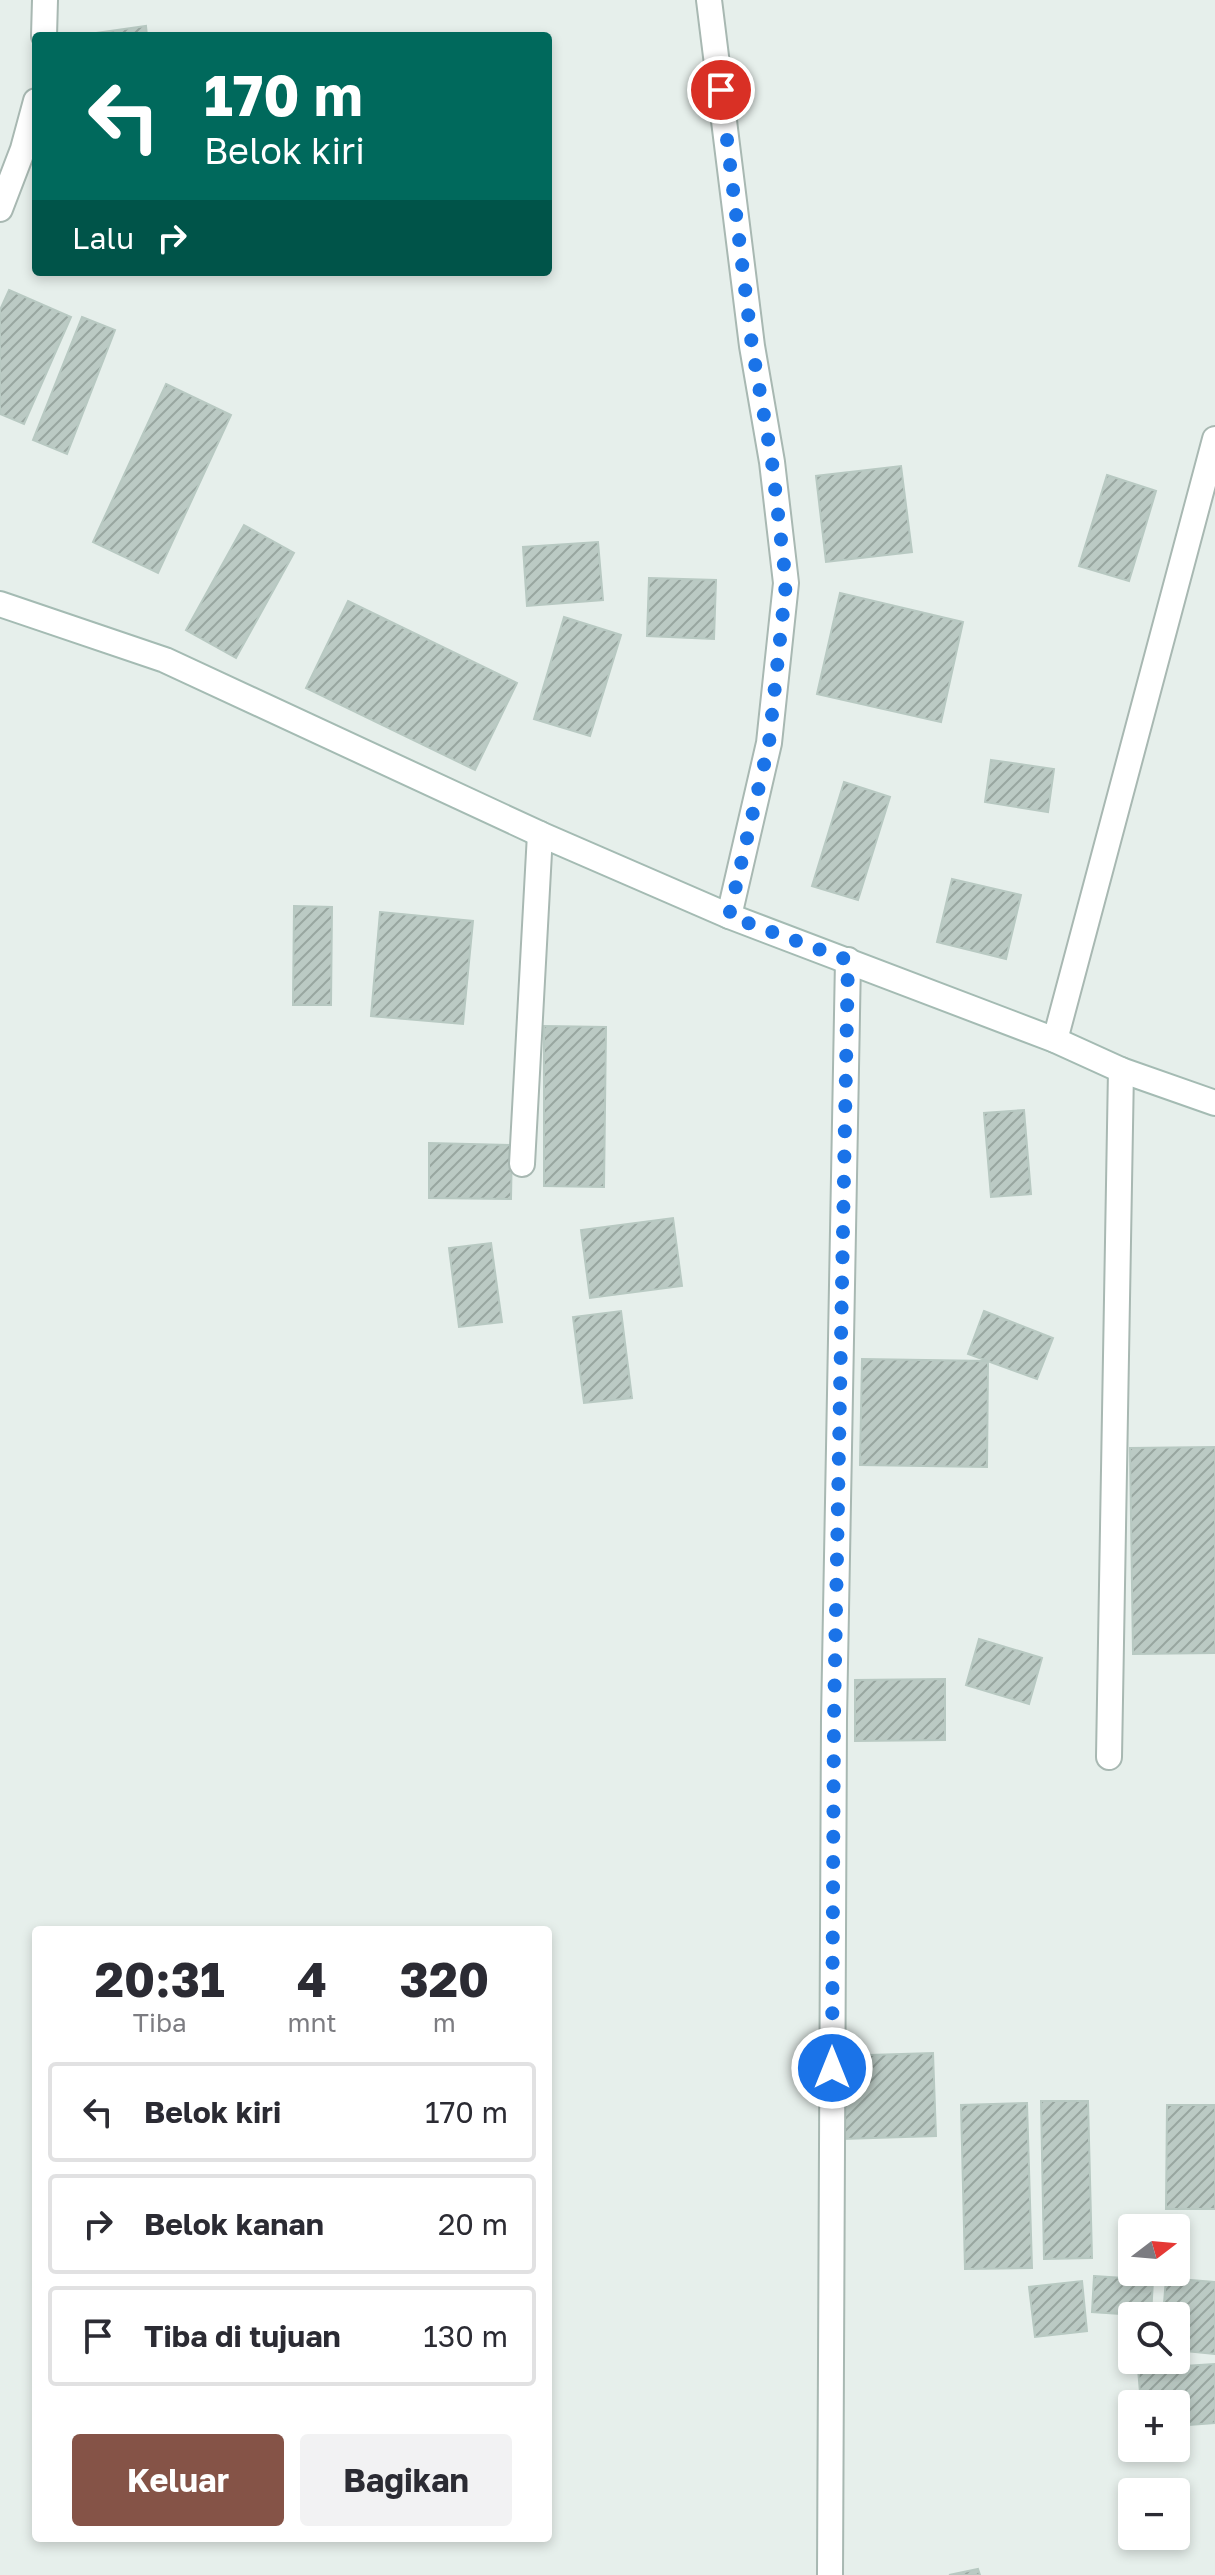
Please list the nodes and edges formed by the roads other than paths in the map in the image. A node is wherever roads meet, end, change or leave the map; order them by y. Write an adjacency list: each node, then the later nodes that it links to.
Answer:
1 (45, 0): 3 (street)
2 (709, 0): 9 (street)
3 (44, 32)
4 (32, 116): 5 (street)
5 (0, 209)
6 (1215, 439): 11 (street)
7 (0, 604): 8 (street)
8 (540, 834): 9 (street); 14 (street)
9 (729, 916): 10 (street)
10 (848, 960): 11 (street); 16 (street)
11 (1055, 1040): 12 (street)
12 (1121, 1070): 13 (street); 15 (street)
13 (1215, 1103)
14 (522, 1164)
15 (1109, 1757)
16 (830, 2575)

